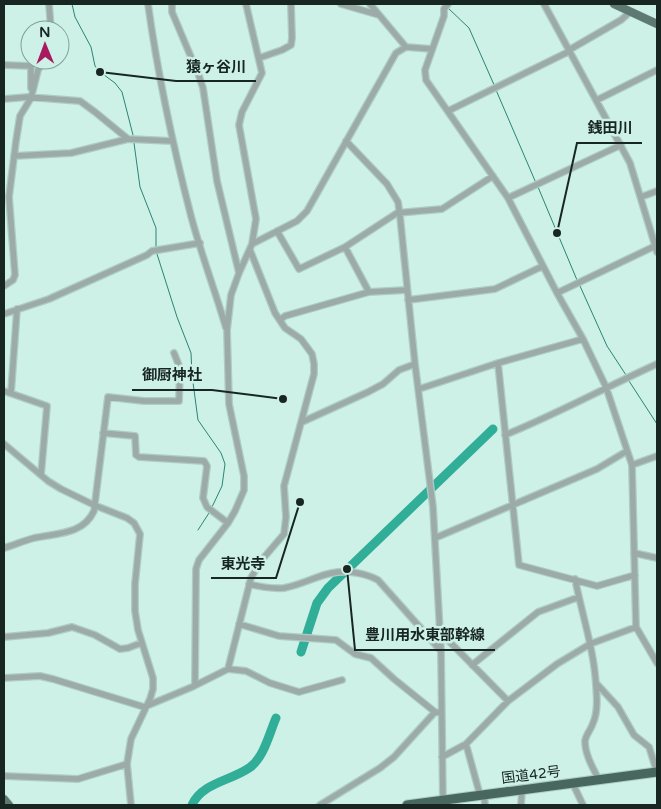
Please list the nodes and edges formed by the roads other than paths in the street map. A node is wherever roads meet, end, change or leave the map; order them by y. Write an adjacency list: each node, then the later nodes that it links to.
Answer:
1 (46, 4): 13 (street)
2 (50, 4): 13 (street)
3 (148, 4): 29 (street)
4 (172, 4): 44 (street)
5 (246, 4): 20 (street)
6 (291, 4): 20 (street)
7 (341, 4): 14 (street)
8 (370, 4): 14 (street)
9 (544, 4): 19 (street)
10 (614, 4): 12 (main road)
11 (446, 6): 18 (street)
12 (629, 8): 16 (main road); 19 (street)
13 (50, 12): 15 (street)
14 (379, 15): 17 (street)
15 (50, 20)
16 (657, 24)
17 (406, 47): 18 (street); 30 (street)
18 (432, 49): 27 (street)
19 (569, 51): 26 (street); 27 (street)
20 (259, 58): 40 (street)
21 (4, 65): 24 (street)
22 (38, 70): 24 (street)
23 (657, 70): 26 (street)
24 (31, 98): 25 (street); 28 (street); 32 (street)
25 (4, 99)
26 (597, 100): 31 (street)
27 (448, 111): 33 (street)
28 (128, 139): 29 (street); 32 (street)
29 (172, 141): 39 (street)
30 (346, 141): 37 (street); 38 (street)
31 (622, 144): 35 (street); 36 (street)
32 (14, 156): 45 (street)
33 (493, 176): 36 (street); 37 (street)
34 (657, 191): 35 (street)
35 (641, 197): 42 (street)
36 (508, 198): 43 (street)
37 (399, 212): 41 (street); 46 (street)
38 (277, 231): 40 (street); 41 (street)
39 (200, 243): 50 (street); 53 (street)
40 (251, 247): 44 (street); 52 (street)
41 (345, 247): 47 (street)
42 (656, 249): 48 (street)
43 (543, 266): 48 (street); 49 (street)
44 (239, 273): 53 (street)
45 (4, 286)
46 (407, 290): 47 (street); 49 (street)
47 (368, 292): 52 (street)
48 (557, 293): 54 (street)
49 (408, 300): 57 (street)
50 (17, 309): 51 (street); 62 (street)
51 (4, 314)
52 (280, 320): 63 (street)
53 (227, 330): 73 (street)
54 (583, 339): 56 (street); 59 (street)
55 (174, 353): 64 (street)
56 (498, 363): 60 (street); 65 (street)
57 (415, 364): 60 (street); 63 (street)
58 (657, 364): 59 (street)
59 (606, 387): 65 (street); 67 (street)
60 (418, 389): 74 (street)
61 (4, 391): 62 (street)
62 (12, 393): 70 (street)
63 (302, 422): 80 (street)
64 (103, 433): 71 (street); 73 (street)
65 (505, 435): 72 (street)
66 (4, 444): 70 (street)
67 (627, 451): 69 (street); 72 (street)
68 (657, 456): 69 (street)
69 (632, 465): 76 (street)
70 (41, 475): 71 (street)
71 (94, 505): 75 (street); 86 (street)
72 (512, 506): 74 (street); 79 (street)
73 (228, 523): 95 (street)
74 (435, 538): 84 (street)
75 (4, 548)
76 (634, 553): 77 (street); 78 (street)
77 (657, 558)
78 (635, 575): 79 (street); 83 (street)
79 (575, 580): 81 (street)
80 (249, 584): 82 (street); 88 (street)
81 (579, 596): 87 (street); 90 (street)
82 (240, 624): 91 (street); 98 (street)
83 (636, 628): 87 (street); 89 (street)
84 (440, 632): 88 (street); 90 (street)
85 (4, 637): 86 (street)
86 (141, 643): 97 (street)
87 (590, 644): 94 (street); 96 (street)
88 (441, 651): 98 (street)
89 (657, 662)
90 (472, 665): 96 (street)
91 (228, 669): 93 (street); 95 (street)
92 (4, 678): 97 (street)
93 (342, 680)
94 (596, 683): 102 (street); 104 (street)
95 (194, 686): 97 (street)
96 (508, 701): 99 (street)
97 (147, 707): 101 (street)
98 (438, 713): 100 (street); 112 (street)
99 (466, 744): 100 (street); 107 (street)
100 (442, 757): 109 (street)
101 (126, 764): 103 (street); 111 (street)
102 (657, 773): 104 (highway, 国道42号)
103 (4, 776)
104 (599, 780): 105 (highway, 国道42号)
105 (573, 784): 106 (highway, 国道42号); 116 (street)
106 (522, 790): 107 (highway, 国道42号); 115 (street)
107 (482, 795): 109 (highway, 国道42号); 114 (street)
108 (4, 799): 110 (main road)
109 (443, 803): 113 (highway, 国道42号)
110 (9, 805)
111 (131, 805)
112 (320, 805)
113 (407, 805)
114 (485, 805)
115 (521, 805)
116 (583, 805)

